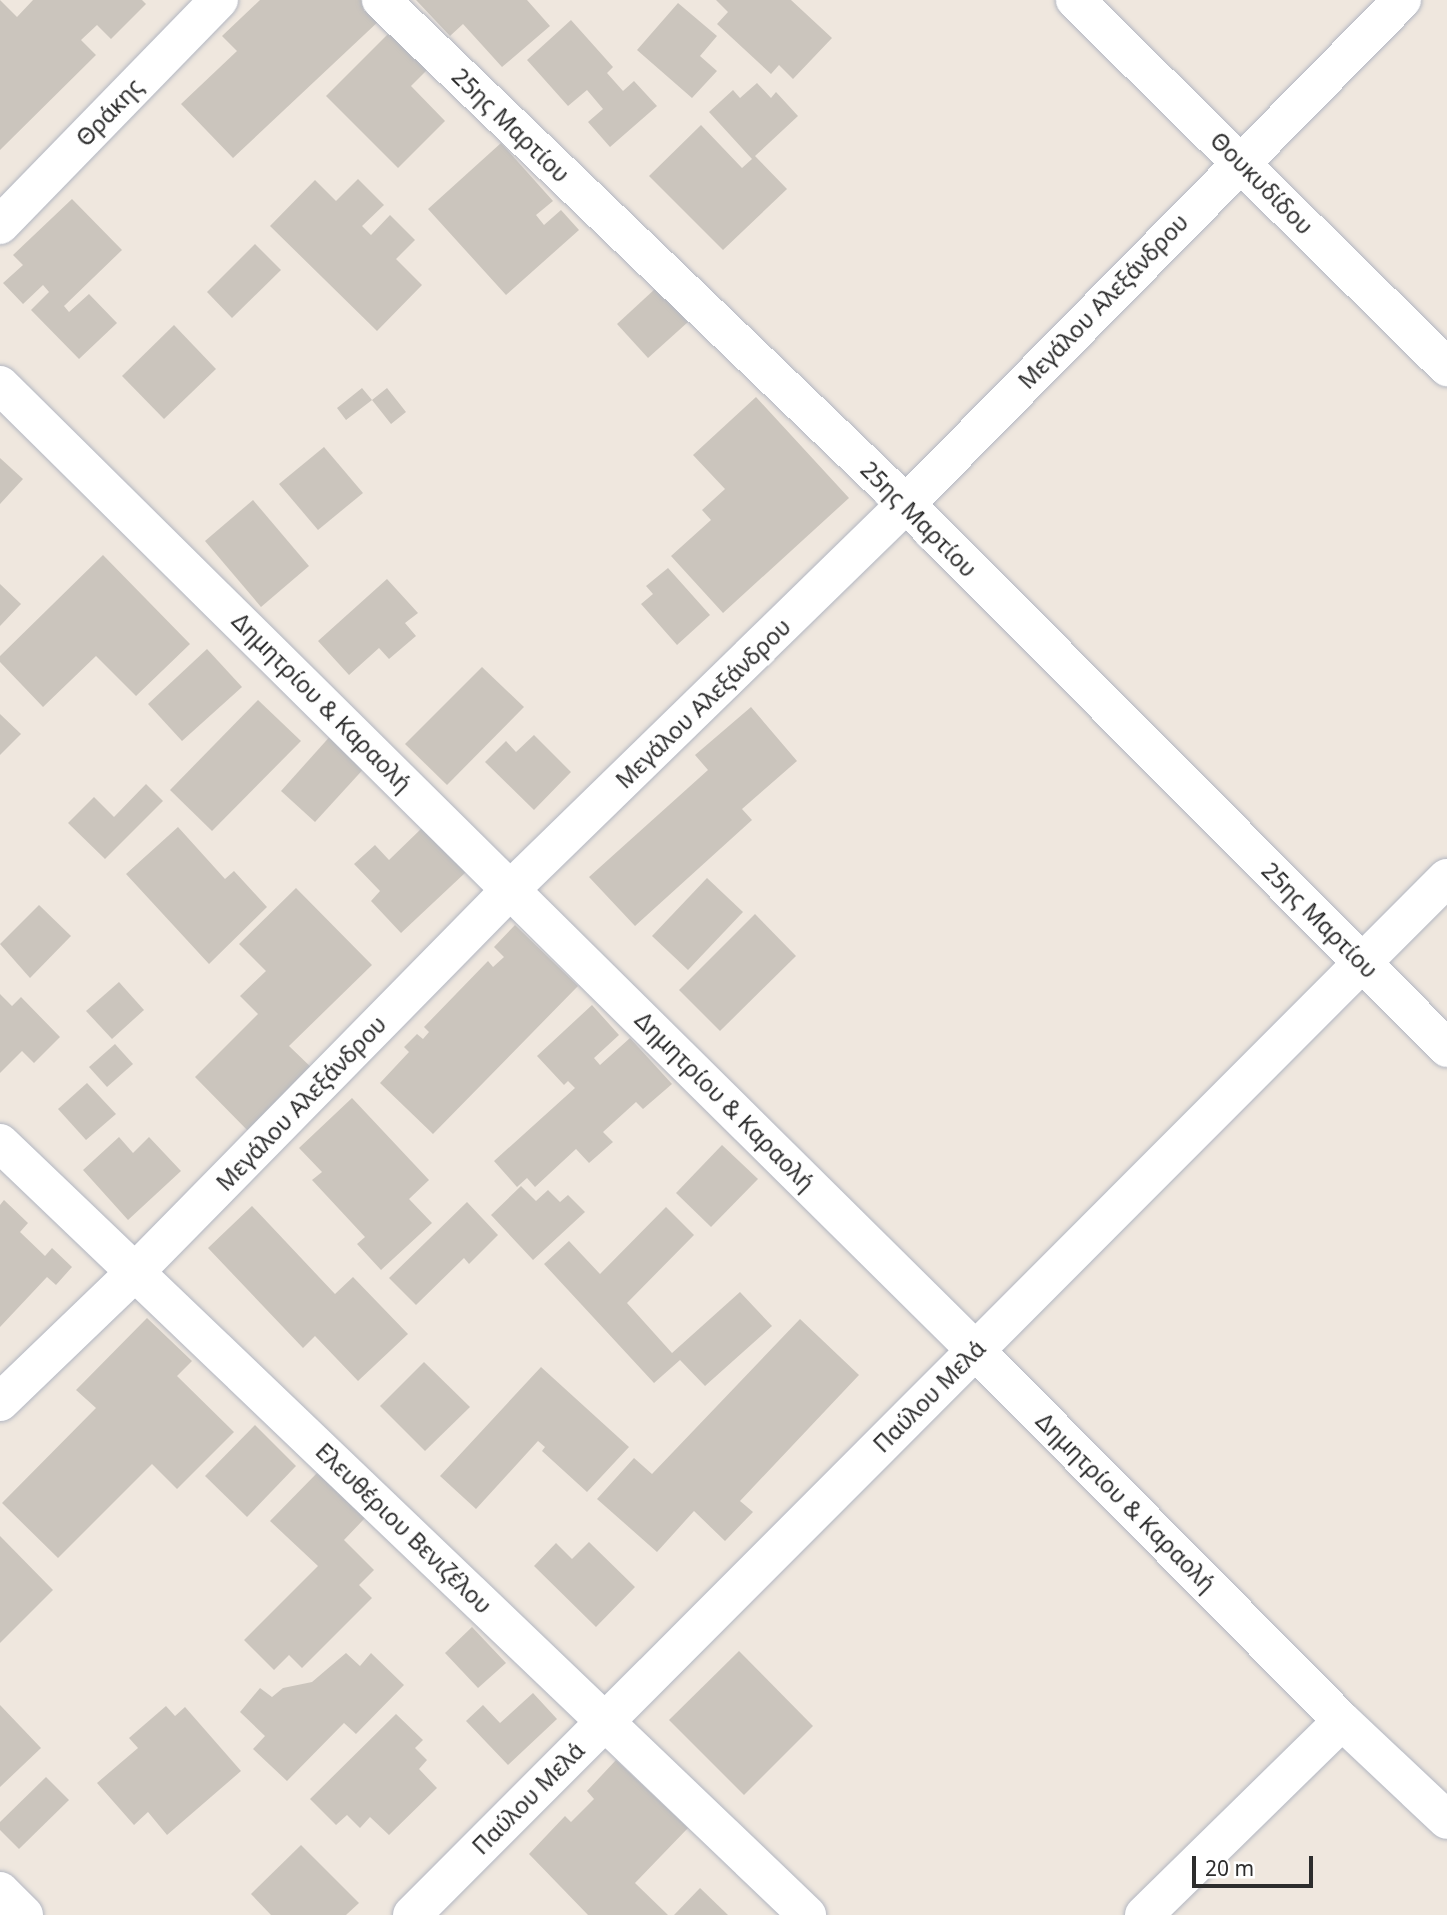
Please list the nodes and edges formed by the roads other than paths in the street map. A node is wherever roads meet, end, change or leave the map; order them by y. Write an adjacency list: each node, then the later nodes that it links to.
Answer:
1 (219, 0): 6 (street, Θράκης)
2 (381, 0): 9 (street, 25ης Μαρτίου)
3 (1075, 0): 5 (street, Θουκυδίδου)
4 (1402, 0): 5 (street, Μεγάλου Αλεξάνδρου)
5 (1240, 160): 7 (street, Θουκυδίδου); 9 (street, Μεγάλου Αλεξάνδρου)
6 (0, 225)
7 (1447, 367)
8 (0, 385): 11 (street, Δημητρίου & Καραολή)
9 (906, 504): 11 (street, Μεγάλου Αλεξάνδρου); 12 (street, 25ης Μαρτίου)
10 (1447, 878): 12 (street, Παύλου Μελά)
11 (511, 889): 15 (street, Μεγάλου Αλεξάνδρου); 16 (street, Δημητρίου & Καραολή)
12 (1364, 964): 13 (street, 25ης Μαρτίου); 16 (street, Παύλου Μελά)
13 (1447, 1048)
14 (0, 1143): 15 (street, Ελευθέριου Βενιζέλου)
15 (136, 1271): 17 (street, Μεγάλου Αλεξάνδρου); 18 (street, Ελευθέριου Βενιζέλου)
16 (975, 1350): 18 (street, Παύλου Μελά); 19 (street, Δημητρίου & Καραολή)
17 (0, 1402)
18 (605, 1721): 23 (street, Παύλου Μελά); 24 (street, Ελευθέριου Βενιζέλου)
19 (1342, 1721): 20 (street, Δημητρίου & Καραολή); 25 (street)
20 (1447, 1820)
21 (0, 1891): 22 (street)
22 (24, 1915)
23 (412, 1915)
24 (807, 1915)
25 (1144, 1915)

